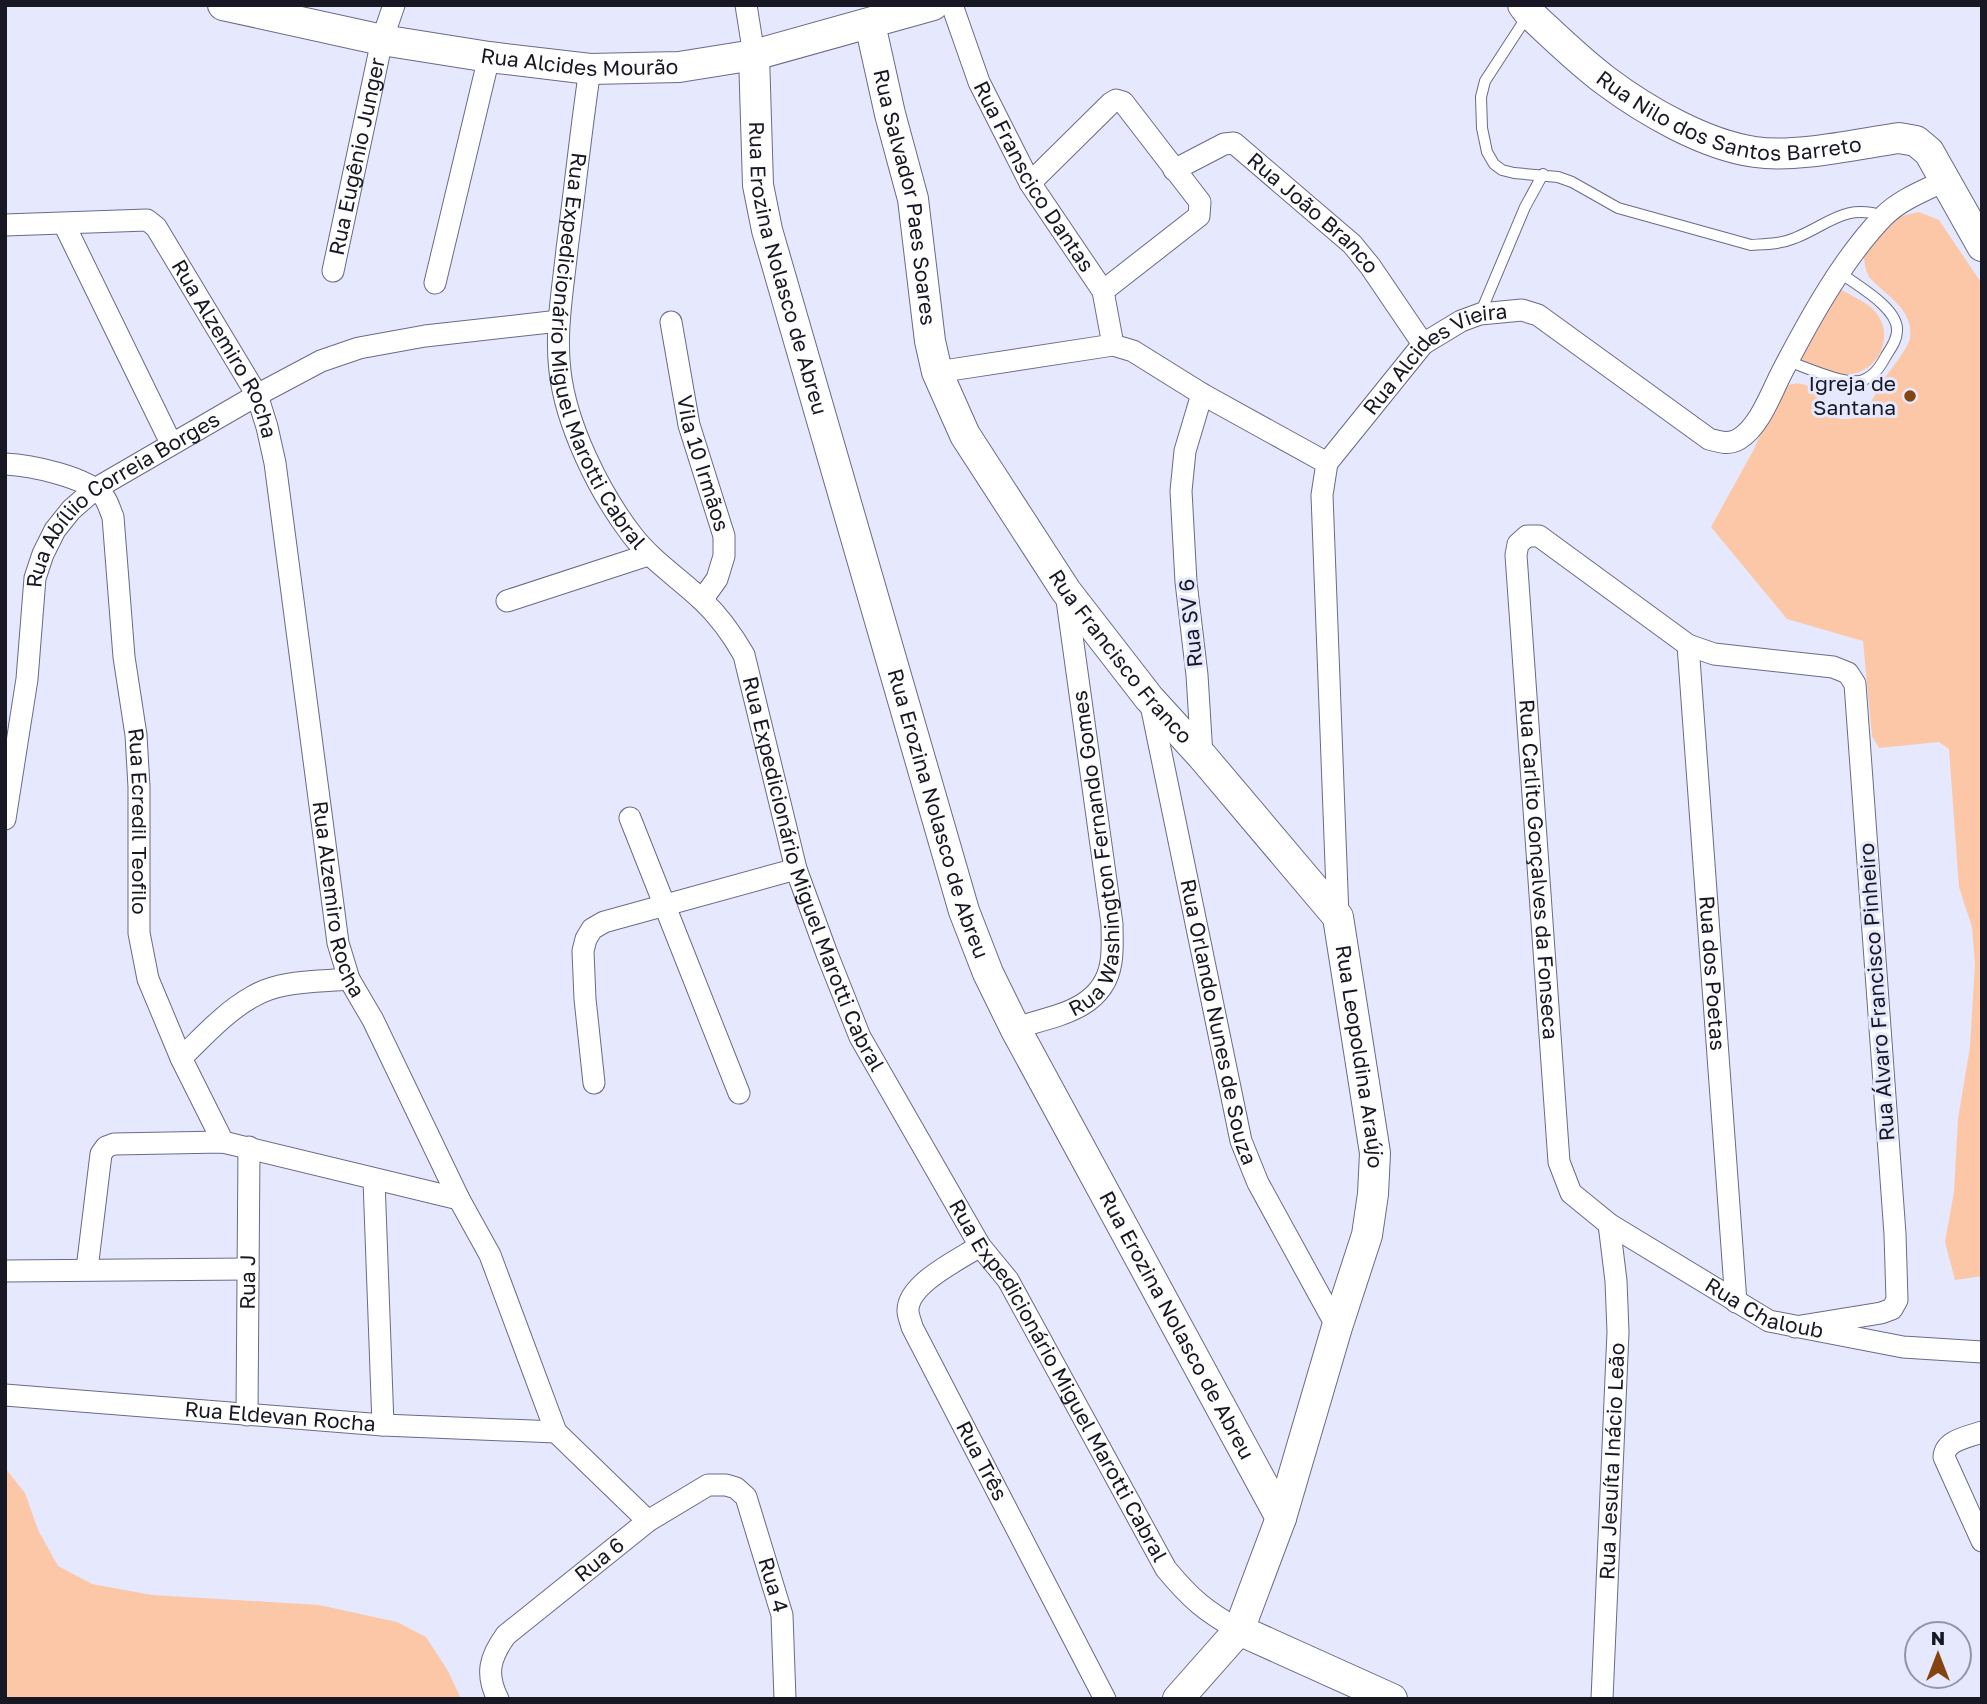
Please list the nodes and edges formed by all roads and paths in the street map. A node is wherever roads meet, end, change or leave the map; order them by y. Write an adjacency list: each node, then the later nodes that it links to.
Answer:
1 (223, 5): 8 (street, Rua Alcides Mourão)
2 (394, 5): 8 (street, Rua Eugênio Junger)
3 (746, 5): 9 (street)
4 (933, 5): 7 (street, Rua Alcides Mourão)
5 (952, 5): 15 (street, Rua Franscico Dantas)
6 (1526, 9): 13 (lane); 14 (street, Rua Nilo dos Santos Barreto)
7 (870, 24): 9 (street, Rua Alcides Mourão); 30 (street, Rua Salvador Paes Soares)
8 (382, 40): 10 (street, Rua Alcides Mourão); 20 (street, Rua Eugênio Junger)
9 (754, 55): 11 (street, Rua Alcides Mourão); 50 (street, Rua Erozina Nolasco de Abreu)
10 (489, 57): 11 (street, Rua Alcides Mourão); 22 (street)
11 (590, 69): 25 (street, Rua Expedicionário Miguel Marotti Cabral)
12 (1174, 170): 15 (street); 23 (street); 27 (street, Rua João Branco)
13 (1543, 174): 16 (lane); 24 (lane)
14 (1944, 181): 16 (street, Rua Alcides Vieira); 19 (street)
15 (1030, 183): 23 (street, Rua Franscico Dantas)
16 (1884, 216): 21 (street, Rua Alcides Vieira)
17 (64, 224): 18 (street); 32 (street, Rua Alzemiro Rocha); 33 (street)
18 (5, 225)
19 (1982, 246)
20 (333, 271)
21 (1839, 272): 29 (street, Rua Alcides Vieira); 29 (lane)
22 (435, 284)
23 (1103, 291): 28 (street, Rua Franscico Dantas)
24 (1480, 314): 27 (street, Rua Alcides Vieira); 29 (street, Rua Alcides Vieira)
25 (559, 321): 32 (street, Rua Abíliio Correia Borges); 37 (street, Rua Expedicionário Miguel Marotti Cabral)
26 (671, 322): 39 (street, Vila 10 Irmãos)
27 (1423, 344): 34 (street, Rua Alcides Vieira)
28 (1113, 345): 30 (street); 31 (street)
29 (1787, 361)
30 (937, 372): 38 (street, Rua Francisco Franco)
31 (1202, 394): 34 (street); 43 (street, Rua SV 6)
32 (257, 395): 33 (street, Rua Abíliio Correia Borges); 49 (street, Rua Alzemiro Rocha)
33 (171, 443): 36 (street, Rua Abíliio Correia Borges)
34 (1327, 463): 48 (street, Rua Leopoldina Araújo)
35 (5, 464): 36 (street)
36 (95, 489): 45 (street, Rua Abíliio Correia Borges); 51 (street, Rua Ecredil Teofilo)
37 (648, 555): 39 (street, Rua Expedicionário Miguel Marotti Cabral); 40 (street)
38 (1066, 591): 42 (street, Rua Francisco Franco); 50 (street, Rua Washington Fernando Gomes)
39 (702, 600): 46 (street, Rua Expedicionário Miguel Marotti Cabral)
40 (507, 601)
41 (1688, 645): 57 (street, Rua Carlito Gonçalves da Fonseca); 64 (street, Rua dos Poetas); 66 (street, Rua Álvaro Francisco Pinheiro)
42 (1149, 698): 43 (street, Rua Francisco Franco); 65 (street, Rua Orlando Nunes de Souza)
43 (1202, 755): 48 (street, Rua Francisco Franco)
44 (630, 818): 47 (street)
45 (5, 819)
46 (796, 869): 47 (street); 60 (street, Rua Expedicionário Miguel Marotti Cabral)
47 (666, 906): 52 (street); 53 (street)
48 (1338, 917): 65 (street, Rua Leopoldina Araújo)
49 (349, 979): 51 (street); 58 (street, Rua Alzemiro Rocha)
50 (1015, 1028): 74 (street, Rua Erozina Nolasco de Abreu)
51 (181, 1058): 54 (street, Rua Ecredil Teofilo)
52 (594, 1083)
53 (739, 1093)
54 (223, 1142): 55 (street); 61 (street)
55 (249, 1147): 56 (street); 62 (street, Rua J)
56 (374, 1180): 58 (street); 70 (street)
57 (1571, 1194): 59 (street, Rua Chaloub)
58 (459, 1199): 71 (street, Rua Alzemiro Rocha)
59 (1609, 1224): 64 (street, Rua Chaloub); 83 (street, Rua Jesuíta Inácio Leão)
60 (980, 1246): 77 (street, Rua Expedicionário Miguel Marotti Cabral); 80 (street, Rua Três)
61 (87, 1269): 62 (street); 63 (street)
62 (248, 1269): 69 (street, Rua J)
63 (5, 1271)
64 (1736, 1303): 66 (street, Rua Chaloub)
65 (1336, 1327): 74 (street, Rua Leopoldina Araújo)
66 (1795, 1328): 67 (street, Rua Chaloub)
67 (1982, 1352)
68 (5, 1395): 69 (street, Rua Eldevan Rocha)
69 (247, 1415): 70 (street, Rua Eldevan Rocha)
70 (383, 1425): 71 (street, Rua Eldevan Rocha)
71 (556, 1432): 75 (street, Rua Alzemiro Rocha)
72 (1982, 1432): 76 (street)
73 (726, 1485): 75 (street, Rua 6); 79 (street, Rua 4)
74 (1281, 1517): 77 (street, Rua Leopoldina Araújo)
75 (648, 1521): 78 (street, Rua 6)
76 (1982, 1541)
77 (1239, 1630): 81 (street, Rua Leopoldina Araújo); 82 (street)
78 (498, 1699)
79 (786, 1699)
80 (1105, 1699)
81 (1178, 1699)
82 (1392, 1699)
83 (1602, 1699)

